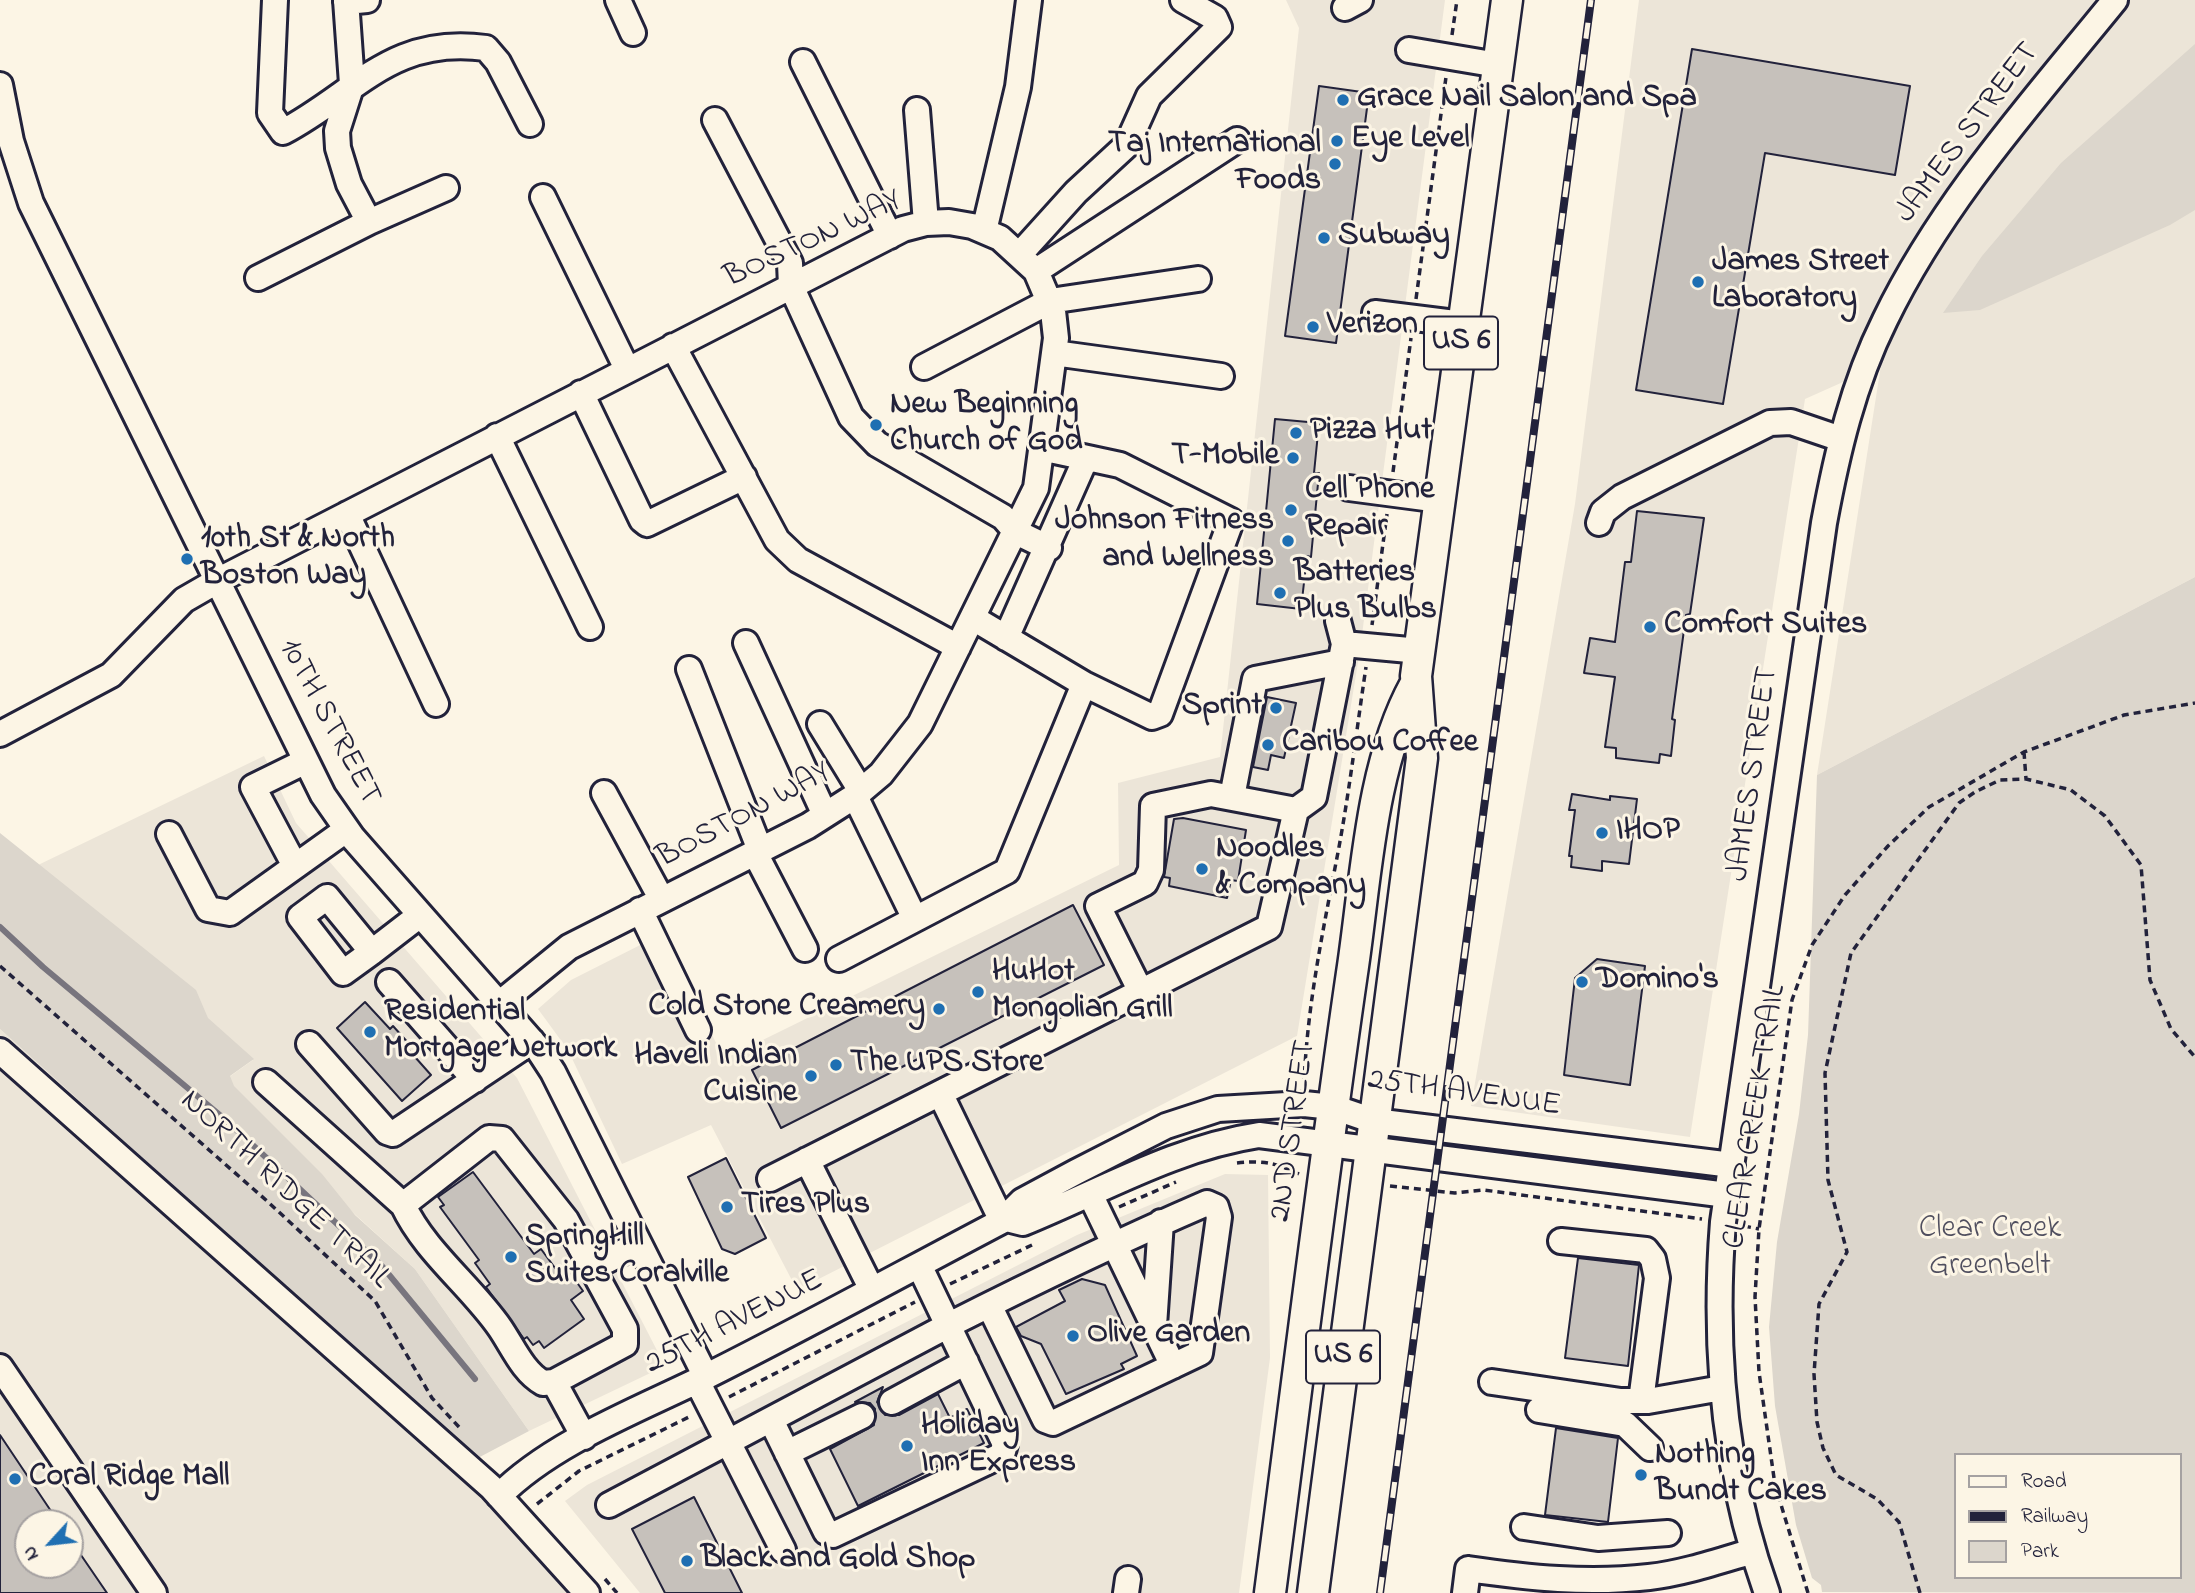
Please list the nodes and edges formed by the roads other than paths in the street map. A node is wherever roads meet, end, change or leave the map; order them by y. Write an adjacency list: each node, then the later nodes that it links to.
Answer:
1 (275, 0): 12 (street)
2 (618, 0): 8 (street)
3 (1029, 0): 22 (street)
4 (1183, 0): 24 (street)
5 (1507, 0): 11 (main road, 2ND STREET / US 6)
6 (2115, 0): 38 (street, JAMES STREET)
7 (353, 1): 12 (street)
8 (633, 33)
9 (1409, 50): 11 (street)
10 (803, 62): 23 (street)
11 (1498, 65): 30 (main road, 2ND STREET / US 6)
12 (352, 84): 16 (street); 20 (street)
13 (0, 85): 48 (street, 10TH STREET)
14 (917, 110): 21 (street)
15 (715, 120): 27 (street)
16 (530, 124)
17 (1237, 140): 24 (street)
18 (446, 188): 20 (street)
19 (542, 197): 34 (street)
20 (369, 222): 25 (street)
21 (926, 223): 22 (street, BOSTON WAY); 23 (street, BOSTON WAY)
22 (984, 231): 24 (street, BOSTON WAY)
23 (890, 236): 27 (street, BOSTON WAY)
24 (1028, 262): 28 (street, BOSTON WAY)
25 (258, 278)
26 (1198, 279): 28 (street)
27 (791, 286): 31 (street, BOSTON WAY); 46 (street)
28 (1050, 302): 32 (street, BOSTON WAY); 33 (street)
29 (1375, 313): 30 (street)
30 (1464, 324): 43 (main road, 2ND STREET / US 6)
31 (673, 346): 34 (street, BOSTON WAY); 41 (street)
32 (1054, 353): 35 (street); 39 (street, BOSTON WAY)
33 (924, 367)
34 (627, 369): 36 (street, BOSTON WAY)
35 (1222, 376)
36 (581, 393): 37 (street, BOSTON WAY); 41 (street)
37 (497, 436): 44 (street, BOSTON WAY); 50 (street)
38 (1842, 439): 45 (street); 92 (street, JAMES STREET)
39 (1041, 448): 40 (street); 46 (street, BOSTON WAY)
40 (1086, 458): 47 (street); 57 (street)
41 (744, 477): 54 (street)
42 (1349, 488): 43 (street)
43 (1440, 500): 55 (main road, 2ND STREET / US 6)
44 (347, 514): 48 (street, BOSTON WAY); 59 (street)
45 (1599, 523)
46 (1016, 532): 47 (street); 49 (street, BOSTON WAY)
47 (1049, 548): 51 (street)
48 (217, 581): 61 (street, BOSTON WAY); 62 (street, 10TH STREET)
49 (972, 618): 51 (street); 54 (street, BOSTON WAY)
50 (590, 626)
51 (1006, 638): 57 (street)
52 (1341, 642): 55 (street); 65 (street); 66 (street)
53 (746, 643): 67 (street)
54 (958, 647): 64 (street, BOSTON WAY)
55 (1420, 651): 58 (main road, 2ND STREET / US 6)
56 (690, 669): 70 (street)
57 (1084, 684): 74 (street)
58 (1415, 685): 88 (main road, 2ND STREET / US 6); 89 (main road, 2ND STREET / US 6)
59 (436, 704)
60 (820, 724): 64 (street)
61 (0, 734)
62 (306, 761): 68 (street, 10TH STREET); 71 (street)
63 (604, 793): 72 (street)
64 (858, 794): 67 (street, BOSTON WAY); 74 (street)
65 (1233, 797): 66 (street); 79 (street)
66 (1297, 810): 79 (street)
67 (825, 815): 70 (street, BOSTON WAY)
68 (346, 830): 71 (street); 73 (street, 10TH STREET)
69 (169, 834): 71 (street)
70 (758, 851): 72 (street, BOSTON WAY); 75 (street)
71 (295, 866)
72 (651, 905): 80 (street, BOSTON WAY); 81 (street)
73 (420, 915): 76 (street); 80 (street, 10TH STREET)
74 (915, 919): 77 (street)
75 (804, 949)
76 (372, 952)
77 (839, 959)
78 (389, 982): 85 (street)
79 (1141, 992): 87 (street)
80 (499, 1004): 82 (street, 10TH STREET)
81 (698, 1030)
82 (532, 1041): 85 (street); 101 (street, 10TH STREET)
83 (309, 1044): 85 (street)
84 (0, 1051): 124 (street)
85 (475, 1080)
86 (265, 1082): 96 (street)
87 (940, 1093): 91 (street); 97 (street)
88 (1318, 1106): 89 (street, 25TH AVENUE); 90 (main road, 2ND STREET / US 6); 97 (street, 25TH AVENUE)
89 (1372, 1134): 90 (street, 25TH AVENUE); 92 (street, 25TH AVENUE); 95 (street, 25TH AVENUE); 134 (main road, 2ND STREET / US 6)
90 (1315, 1140): 94 (street, 25TH AVENUE); 133 (main road, 2ND STREET / US 6)
91 (807, 1160): 93 (street); 104 (street)
92 (1732, 1165): 95 (street, JAMES STREET)
93 (770, 1178)
94 (1090, 1194): 97 (street, 25TH AVENUE); 100 (street)
95 (1727, 1195): 114 (street, JAMES STREET)
96 (403, 1205): 103 (street); 112 (street)
97 (1004, 1220): 102 (street, 25TH AVENUE)
98 (1161, 1222): 100 (street); 107 (street); 109 (street)
99 (1560, 1241): 115 (street)
100 (1114, 1243): 105 (street); 107 (street)
101 (639, 1244): 103 (street); 111 (street, 10TH STREET)
102 (919, 1265): 104 (street, 25TH AVENUE); 106 (street)
103 (592, 1268): 112 (street)
104 (872, 1290): 111 (street, 25TH AVENUE)
105 (989, 1305): 106 (street); 109 (street)
106 (949, 1325): 108 (street); 119 (street)
107 (1154, 1327): 109 (street)
108 (966, 1362): 116 (street); 123 (street)
109 (1172, 1366)
110 (0, 1367): 131 (street)
111 (701, 1379): 120 (street, 25TH AVENUE); 121 (street, 10TH STREET)
112 (554, 1382): 120 (street)
113 (1492, 1382): 115 (street)
114 (1722, 1388): 115 (street); 129 (street, JAMES STREET)
115 (1641, 1401)
116 (892, 1402)
117 (1539, 1409): 122 (street)
118 (862, 1416): 123 (street)
119 (771, 1420): 121 (street); 123 (street)
120 (583, 1437): 124 (street, 25TH AVENUE)
121 (728, 1443): 125 (street); 128 (street, 10TH STREET)
122 (1650, 1448)
123 (787, 1453)
124 (507, 1488): 132 (street)
125 (609, 1504)
126 (1524, 1527): 127 (street)
127 (1668, 1533)
128 (783, 1550)
129 (1753, 1551): 130 (street); 136 (street, JAMES STREET)
130 (1680, 1582): 135 (street)
131 (154, 1593)
132 (587, 1593)
133 (1270, 1593)
134 (1313, 1593)
135 (1465, 1593)
136 (1767, 1593)

